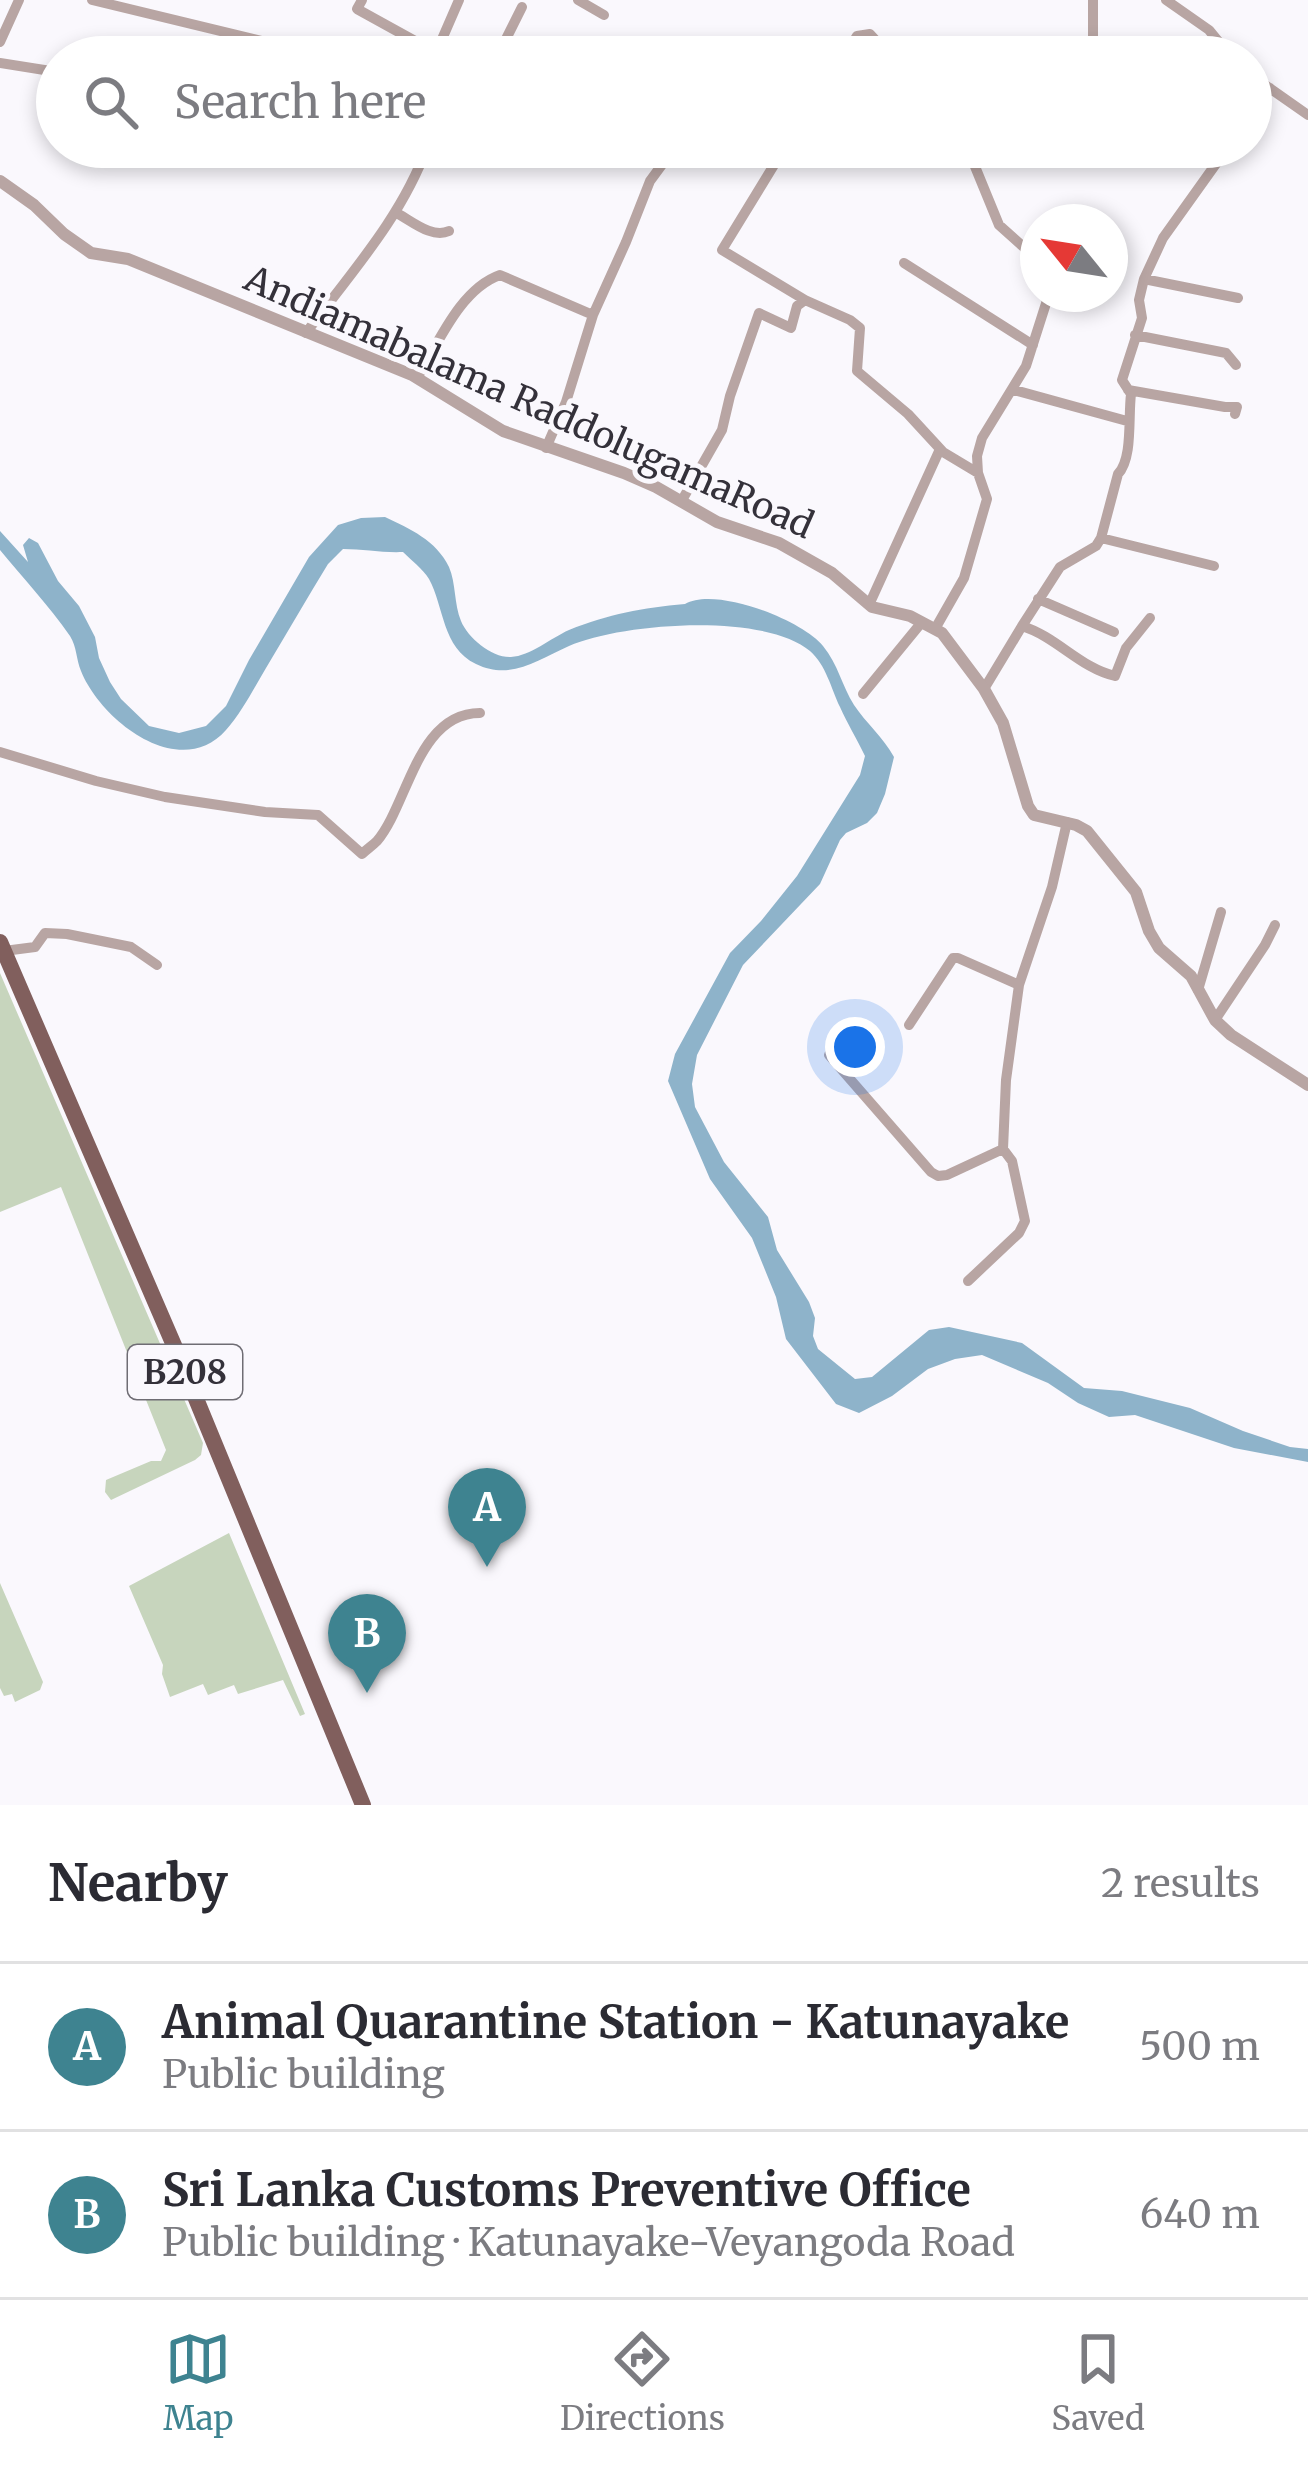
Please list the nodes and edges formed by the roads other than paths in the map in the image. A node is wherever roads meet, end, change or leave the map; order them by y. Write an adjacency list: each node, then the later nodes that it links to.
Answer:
1 (19, 0): 10 (street)
2 (92, 0): 11 (street)
3 (362, 0): 12 (street)
4 (459, 0): 13 (street)
5 (578, 0): 9 (street)
6 (1094, 0): 15 (street)
7 (1166, 0): 16 (street)
8 (522, 7): 14 (street)
9 (604, 15)
10 (6, 19): 17 (street)
11 (241, 36)
12 (406, 36)
13 (447, 36)
14 (508, 36)
15 (1094, 36)
16 (1214, 36)
17 (0, 42)
18 (0, 63): 19 (street)
19 (36, 69)
20 (1272, 89): 21 (street)
21 (1308, 115)
22 (419, 168): 28 (street)
23 (660, 168): 36 (street)
24 (772, 168): 34 (street)
25 (976, 168): 30 (street)
26 (1213, 168): 32 (street)
27 (0, 181): 37 (street, Andiamabalama RaddolugamaRoad)
28 (395, 212): 29 (street); 37 (street)
29 (449, 231)
30 (1020, 244)
31 (904, 263): 39 (street)
32 (1144, 279): 33 (street); 38 (street)
33 (1238, 298)
34 (805, 300): 47 (street); 49 (street)
35 (1043, 312): 39 (street)
36 (593, 316): 41 (street); 46 (street)
37 (306, 333): 41 (street, Andiamabalama RaddolugamaRoad)
38 (1136, 335): 40 (street); 43 (street)
39 (1033, 345): 42 (street)
40 (1236, 365)
41 (417, 378): 46 (street, Andiamabalama RaddolugamaRoad)
42 (1014, 390): 45 (street); 48 (street)
43 (1128, 390): 44 (street); 45 (street)
44 (1234, 413)
45 (1127, 421): 50 (street)
46 (546, 448): 49 (street, Andiamabalama RaddolugamaRoad)
47 (940, 449): 48 (street); 53 (street)
48 (978, 473): 55 (street)
49 (681, 502): 53 (street, Andiamabalama RaddolugamaRoad)
50 (1101, 538): 51 (street); 52 (street)
51 (1214, 566)
52 (1037, 599): 56 (street); 57 (street)
53 (869, 605): 55 (street, Andiamabalama RaddolugamaRoad)
54 (1150, 618): 56 (street)
55 (928, 626): 58 (street); 59 (street)
56 (1022, 626): 58 (street)
57 (1114, 632)
58 (985, 688): 62 (street)
59 (863, 694)
60 (480, 712): 61 (street)
61 (0, 752)
62 (1066, 822): 67 (street); 68 (street)
63 (1221, 912): 68 (street)
64 (1275, 925): 69 (street)
65 (2, 946): 66 (street); 75 (main road, B208)
66 (157, 965)
67 (1019, 986): 70 (street); 73 (street)
68 (1198, 990): 69 (street)
69 (1215, 1020): 72 (street)
70 (909, 1025)
71 (829, 1055): 73 (street)
72 (1308, 1085)
73 (1003, 1149): 74 (street)
74 (968, 1281)
75 (363, 1805)

